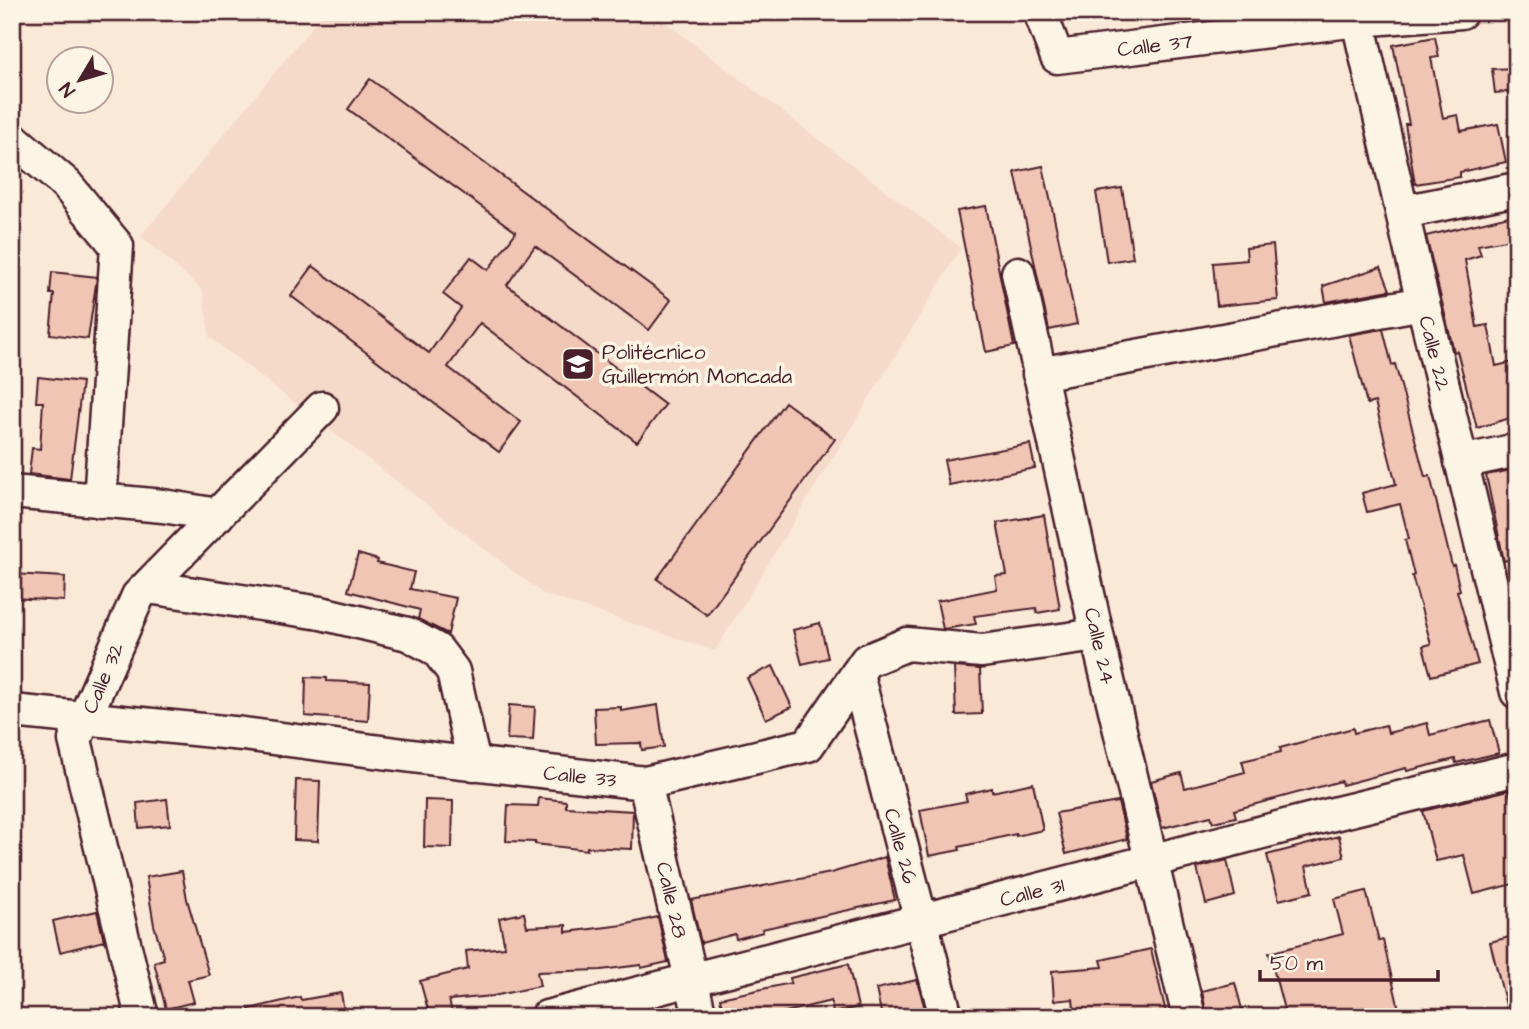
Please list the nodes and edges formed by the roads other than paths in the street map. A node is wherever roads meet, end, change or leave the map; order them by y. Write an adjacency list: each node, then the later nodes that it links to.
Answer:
1 (1040, 12): 3 (street, Calle 37)
2 (1461, 12): 3 (street, Calle 37)
3 (1357, 16): 6 (street, Calle 22)
4 (12, 138): 14 (street)
5 (1517, 189): 6 (street)
6 (1403, 212): 8 (street, Calle 22)
7 (1018, 273): 9 (street, Calle 24)
8 (1423, 303): 9 (street); 12 (street, Calle 22)
9 (1039, 374): 17 (street, Calle 24)
10 (322, 408): 15 (street, Calle 32)
11 (1517, 450): 12 (street)
12 (1461, 462): 19 (street, Calle 22)
13 (12, 492): 14 (street)
14 (100, 501): 15 (street)
15 (218, 515): 16 (street, Calle 32)
16 (148, 587): 21 (street, Calle 32); 22 (street)
17 (1097, 635): 18 (street, Calle 33); 25 (street, Calle 24)
18 (857, 674): 24 (street, Calle 33); 26 (street, Calle 26)
19 (1517, 692)
20 (12, 712): 21 (street, Calle 33)
21 (85, 720): 22 (street, Calle 33); 29 (street, Calle 32)
22 (474, 764): 24 (street, Calle 33)
23 (1517, 769): 25 (street, Calle 31)
24 (645, 783): 27 (street, Calle 28)
25 (1151, 862): 26 (street, Calle 31); 32 (street, Calle 24)
26 (921, 920): 27 (street, Calle 31); 31 (street, Calle 26)
27 (691, 979): 28 (street, Calle 31); 30 (street, Calle 28)
28 (557, 1015)
29 (142, 1017)
30 (700, 1017)
31 (946, 1017)
32 (1189, 1017)

